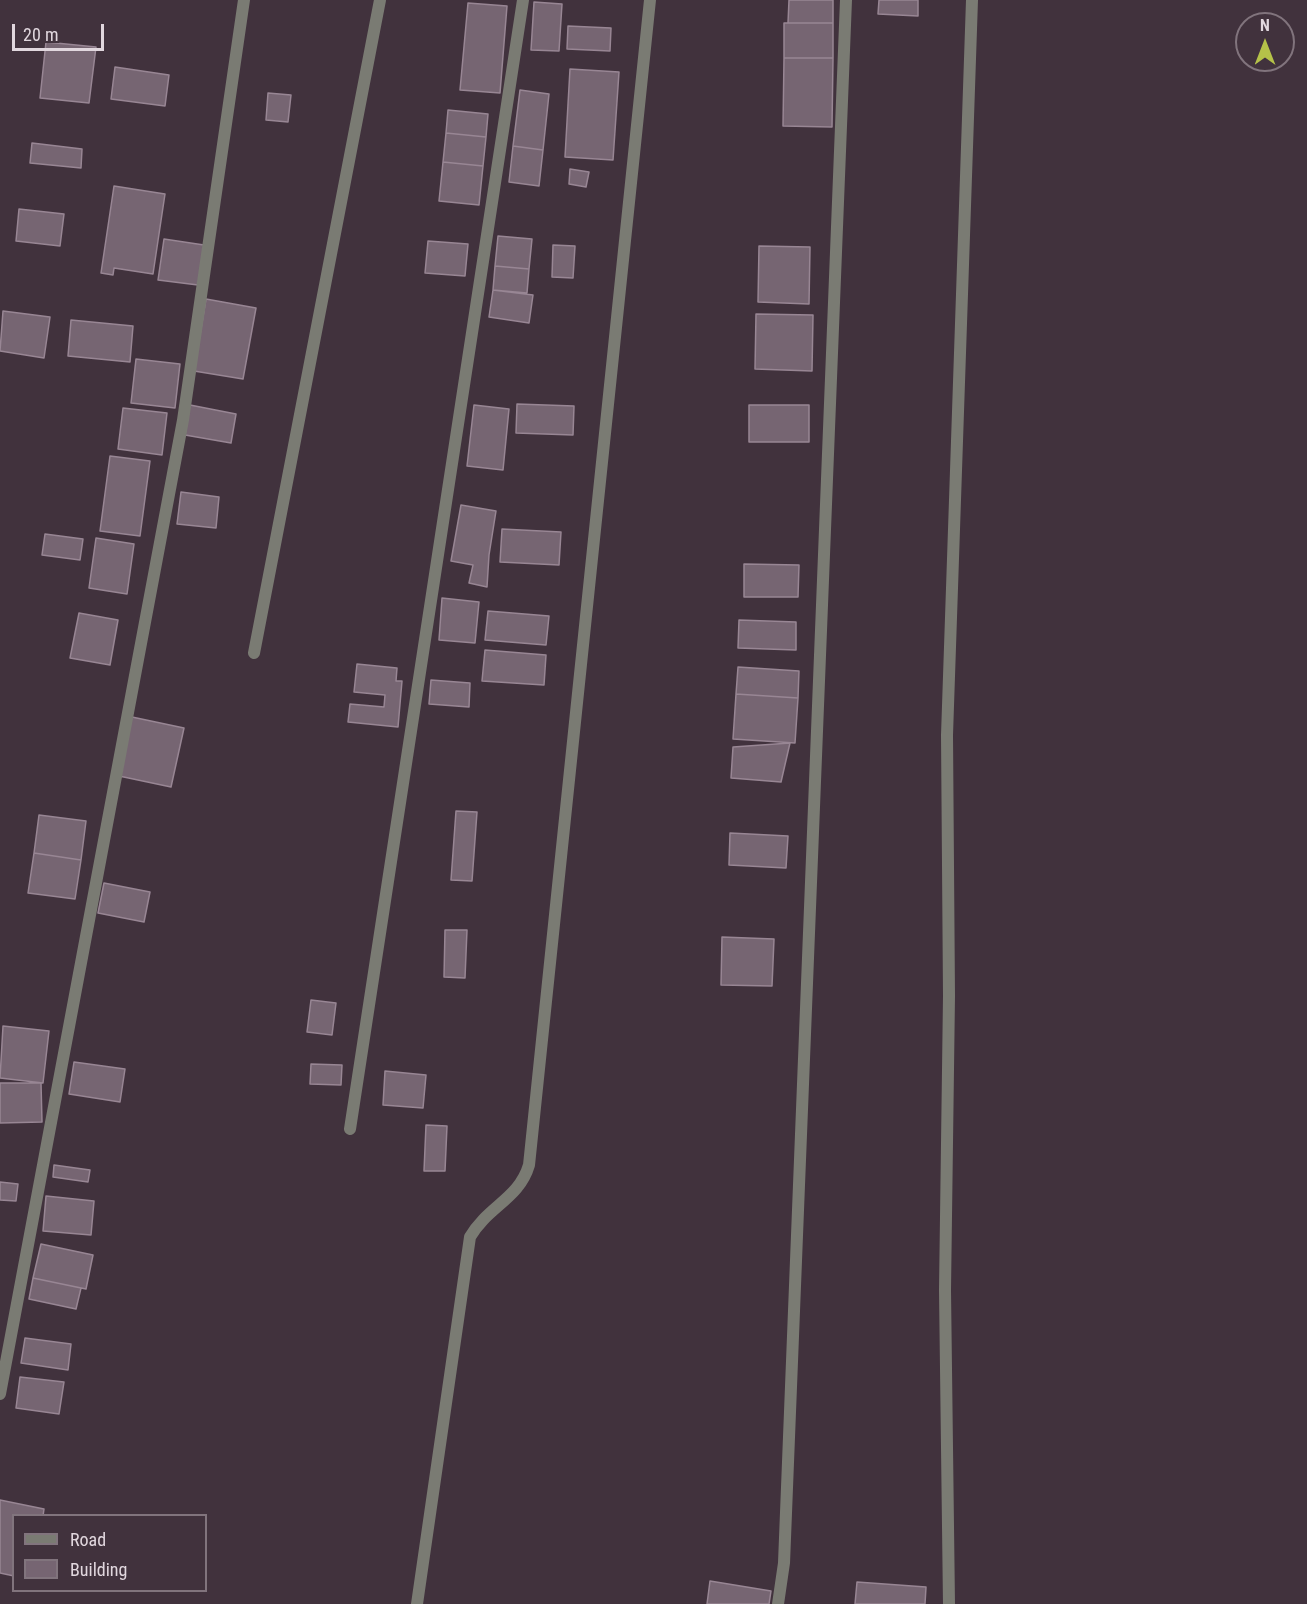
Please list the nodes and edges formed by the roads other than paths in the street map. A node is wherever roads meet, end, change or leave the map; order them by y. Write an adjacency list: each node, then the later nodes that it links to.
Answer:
1 (244, 0): 9 (street)
2 (380, 0): 7 (street)
3 (523, 0): 8 (street)
4 (650, 0): 10 (street)
5 (846, 0): 11 (street)
6 (972, 0): 12 (street)
7 (254, 653)
8 (350, 1130)
9 (0, 1394)
10 (417, 1604)
11 (778, 1604)
12 (949, 1604)

